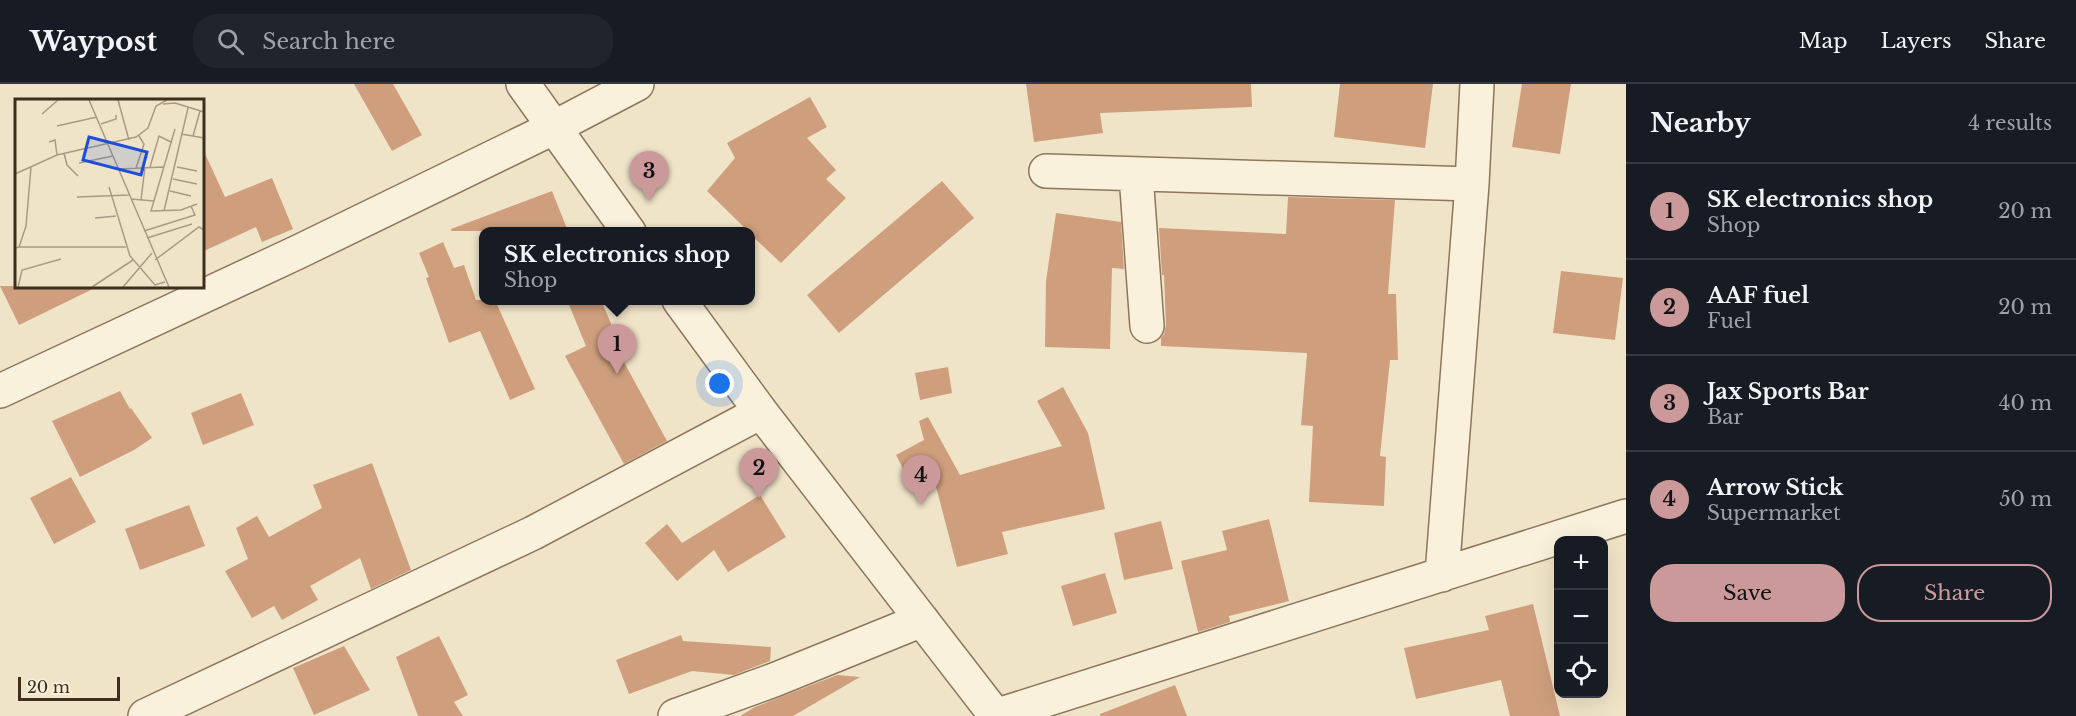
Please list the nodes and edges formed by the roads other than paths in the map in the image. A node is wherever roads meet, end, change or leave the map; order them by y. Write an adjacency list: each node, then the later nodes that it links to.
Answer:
1 (522, 84): 4 (street)
2 (638, 84): 4 (street)
3 (1477, 84): 7 (street)
4 (553, 128): 8 (street); 11 (street)
5 (1046, 171): 6 (street)
6 (1136, 175): 7 (street); 10 (street)
7 (1472, 184): 14 (street)
8 (625, 227)
9 (683, 305): 12 (street)
10 (1147, 326)
11 (0, 391)
12 (761, 412): 15 (street); 16 (street)
13 (1626, 516): 14 (street)
14 (1442, 575): 18 (street)
15 (922, 620): 17 (street); 18 (street)
16 (145, 716)
17 (675, 716)
18 (996, 716)

